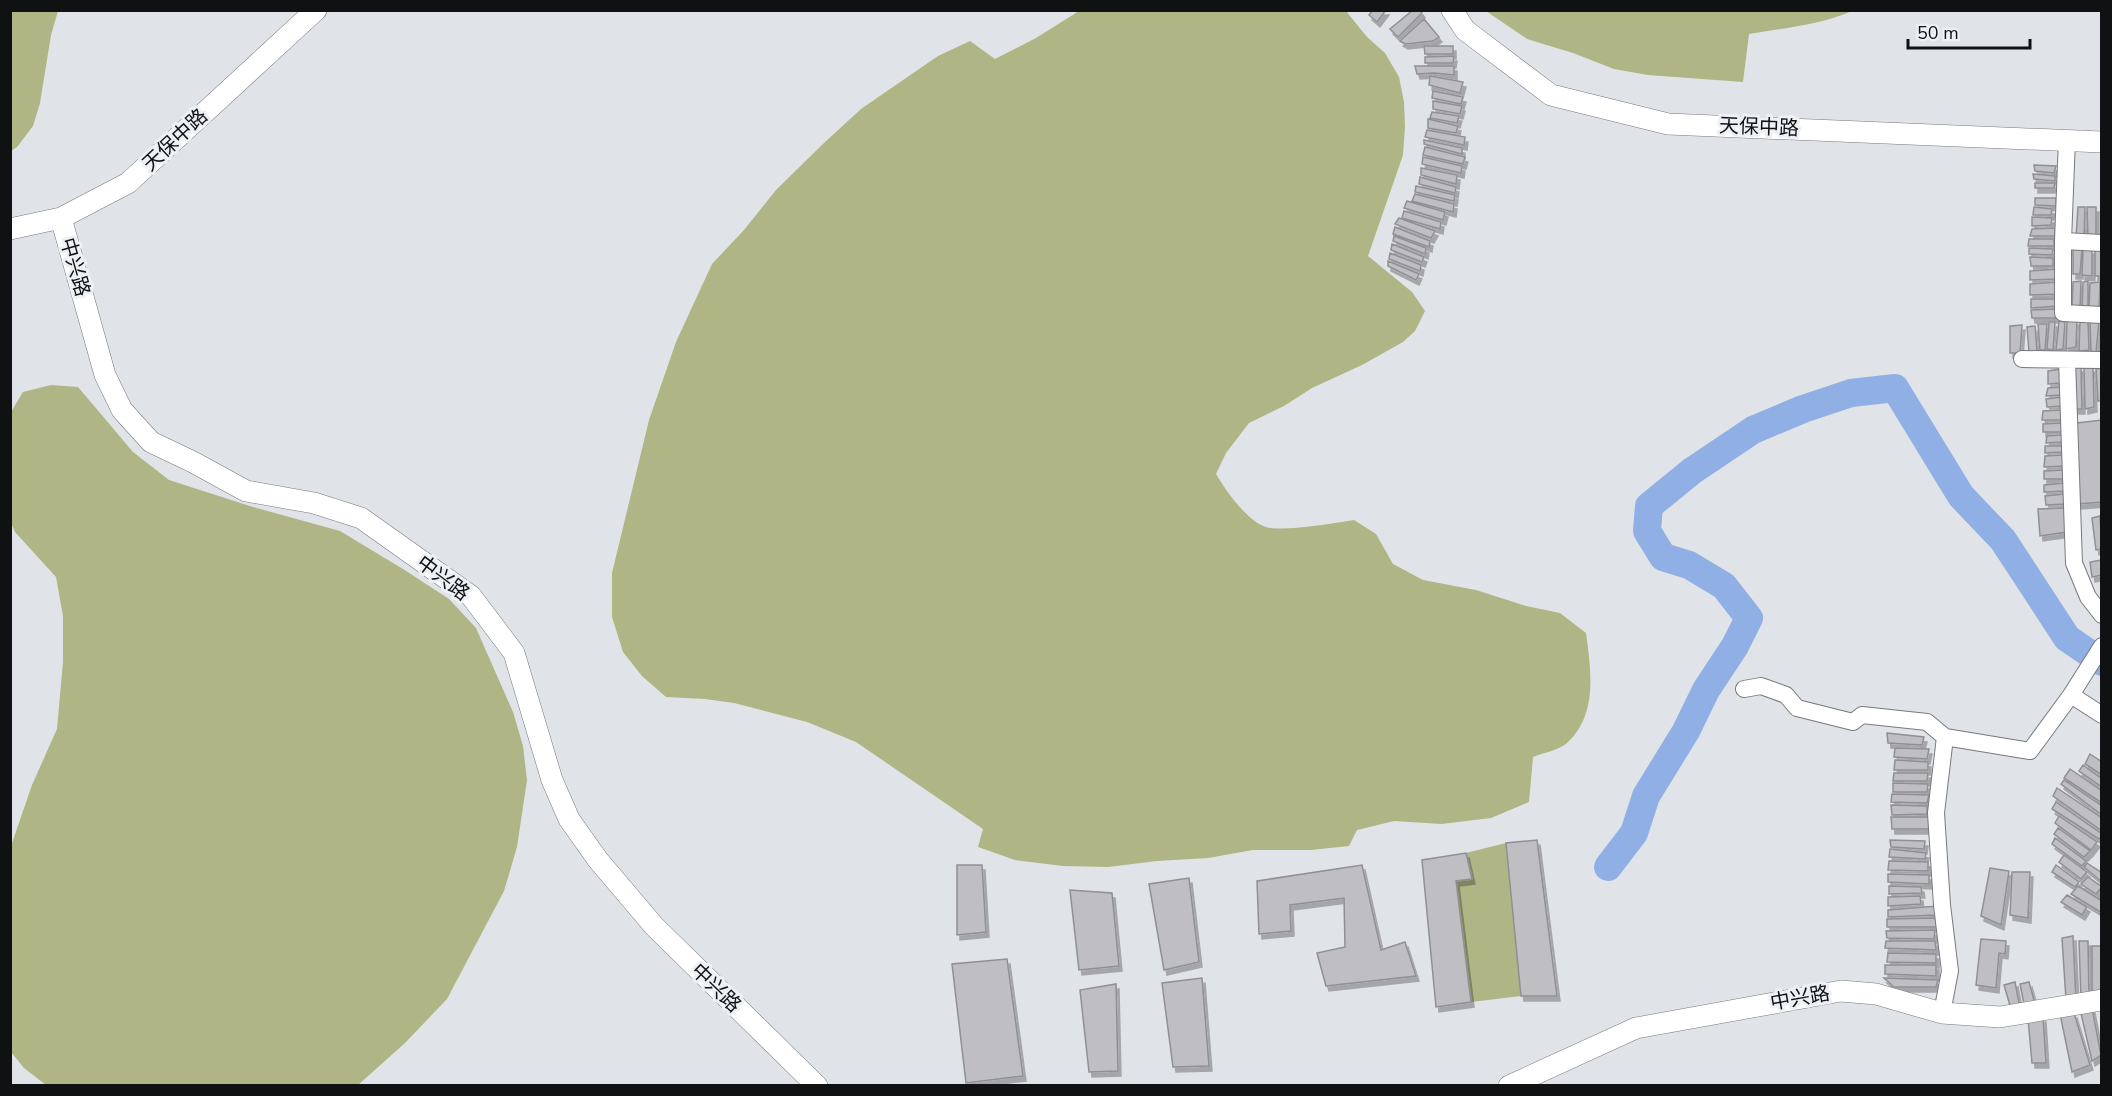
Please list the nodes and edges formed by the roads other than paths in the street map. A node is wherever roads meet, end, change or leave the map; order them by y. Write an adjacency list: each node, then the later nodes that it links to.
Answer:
1 (316, 10): 5 (main road, 天保中路)
2 (1452, 10): 3 (main road, 天保中路)
3 (2067, 139): 4 (main road, 天保中路); 7 (street)
4 (2102, 142)
5 (61, 218): 6 (main road, 天保中路); 21 (main road, 中兴路)
6 (10, 229)
7 (2063, 241): 8 (street); 9 (street)
8 (2102, 243)
9 (2102, 315)
10 (2022, 359): 11 (street)
11 (2067, 360): 12 (street); 13 (street)
12 (2102, 360)
13 (2102, 615)
14 (2102, 645): 16 (street)
15 (1744, 689): 18 (street)
16 (2071, 695): 17 (street); 18 (street)
17 (2102, 715)
18 (1945, 737): 20 (street)
19 (2102, 1000): 20 (main road, 中兴路)
20 (1942, 1013): 22 (main road, 中兴路)
21 (817, 1086)
22 (1509, 1086)

